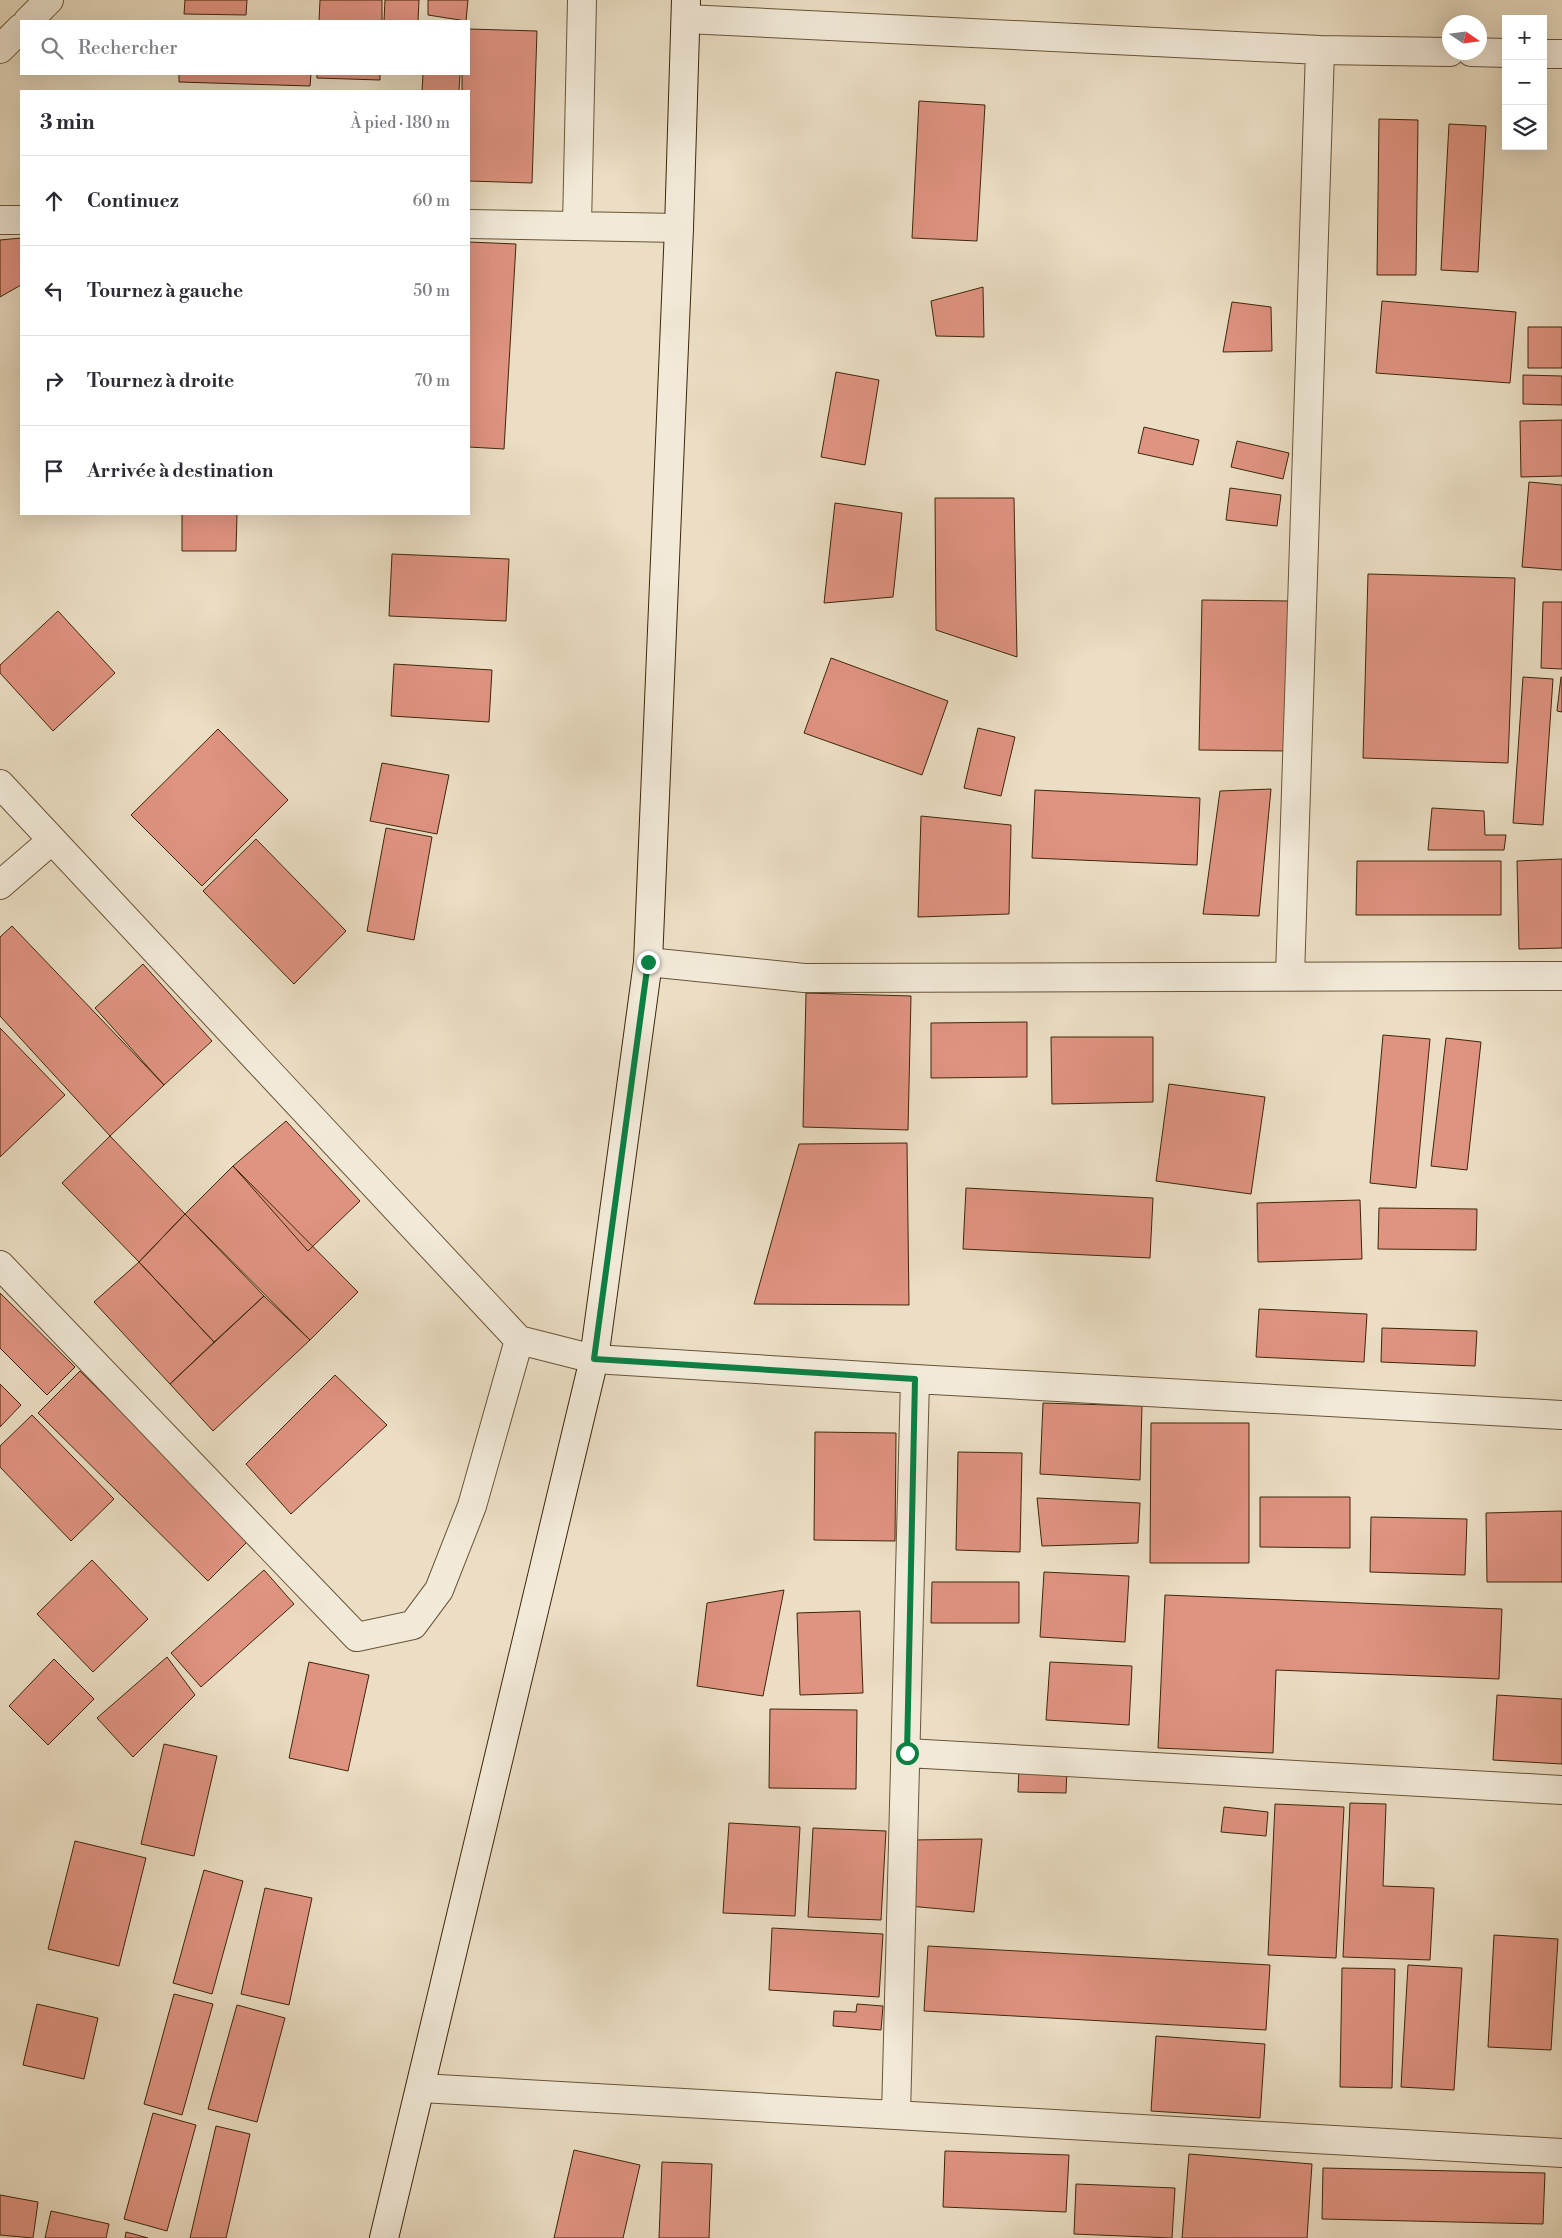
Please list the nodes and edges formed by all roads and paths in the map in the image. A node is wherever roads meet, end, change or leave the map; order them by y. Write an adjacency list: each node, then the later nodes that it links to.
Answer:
1 (49, 0): 4 (street)
2 (582, 0): 16 (street)
3 (686, 9): 7 (street); 17 (street)
4 (29, 20)
5 (20, 29): 6 (street)
6 (0, 49)
7 (1320, 50): 8 (street); 22 (street)
8 (1442, 52)
9 (1487, 52): 10 (street)
10 (1502, 53)
11 (1547, 54): 12 (street)
12 (1562, 54)
13 (0, 220): 14 (street)
14 (20, 220)
15 (470, 224): 16 (street)
16 (577, 225): 17 (street)
17 (679, 228): 21 (street)
18 (0, 784): 19 (street)
19 (51, 841): 20 (street); 25 (street)
20 (0, 885)
21 (648, 962): 22 (street); 26 (street)
22 (1290, 976): 23 (street)
23 (1562, 976)
24 (0, 1265): 25 (street)
25 (519, 1340): 26 (street)
26 (594, 1359): 27 (street); 31 (street)
27 (915, 1379): 28 (street); 29 (street)
28 (1562, 1414)
29 (907, 1753): 30 (street); 32 (street)
30 (1562, 1790)
31 (421, 2088): 32 (street); 34 (street)
32 (896, 2116): 33 (street)
33 (1562, 2152)
34 (384, 2238)

